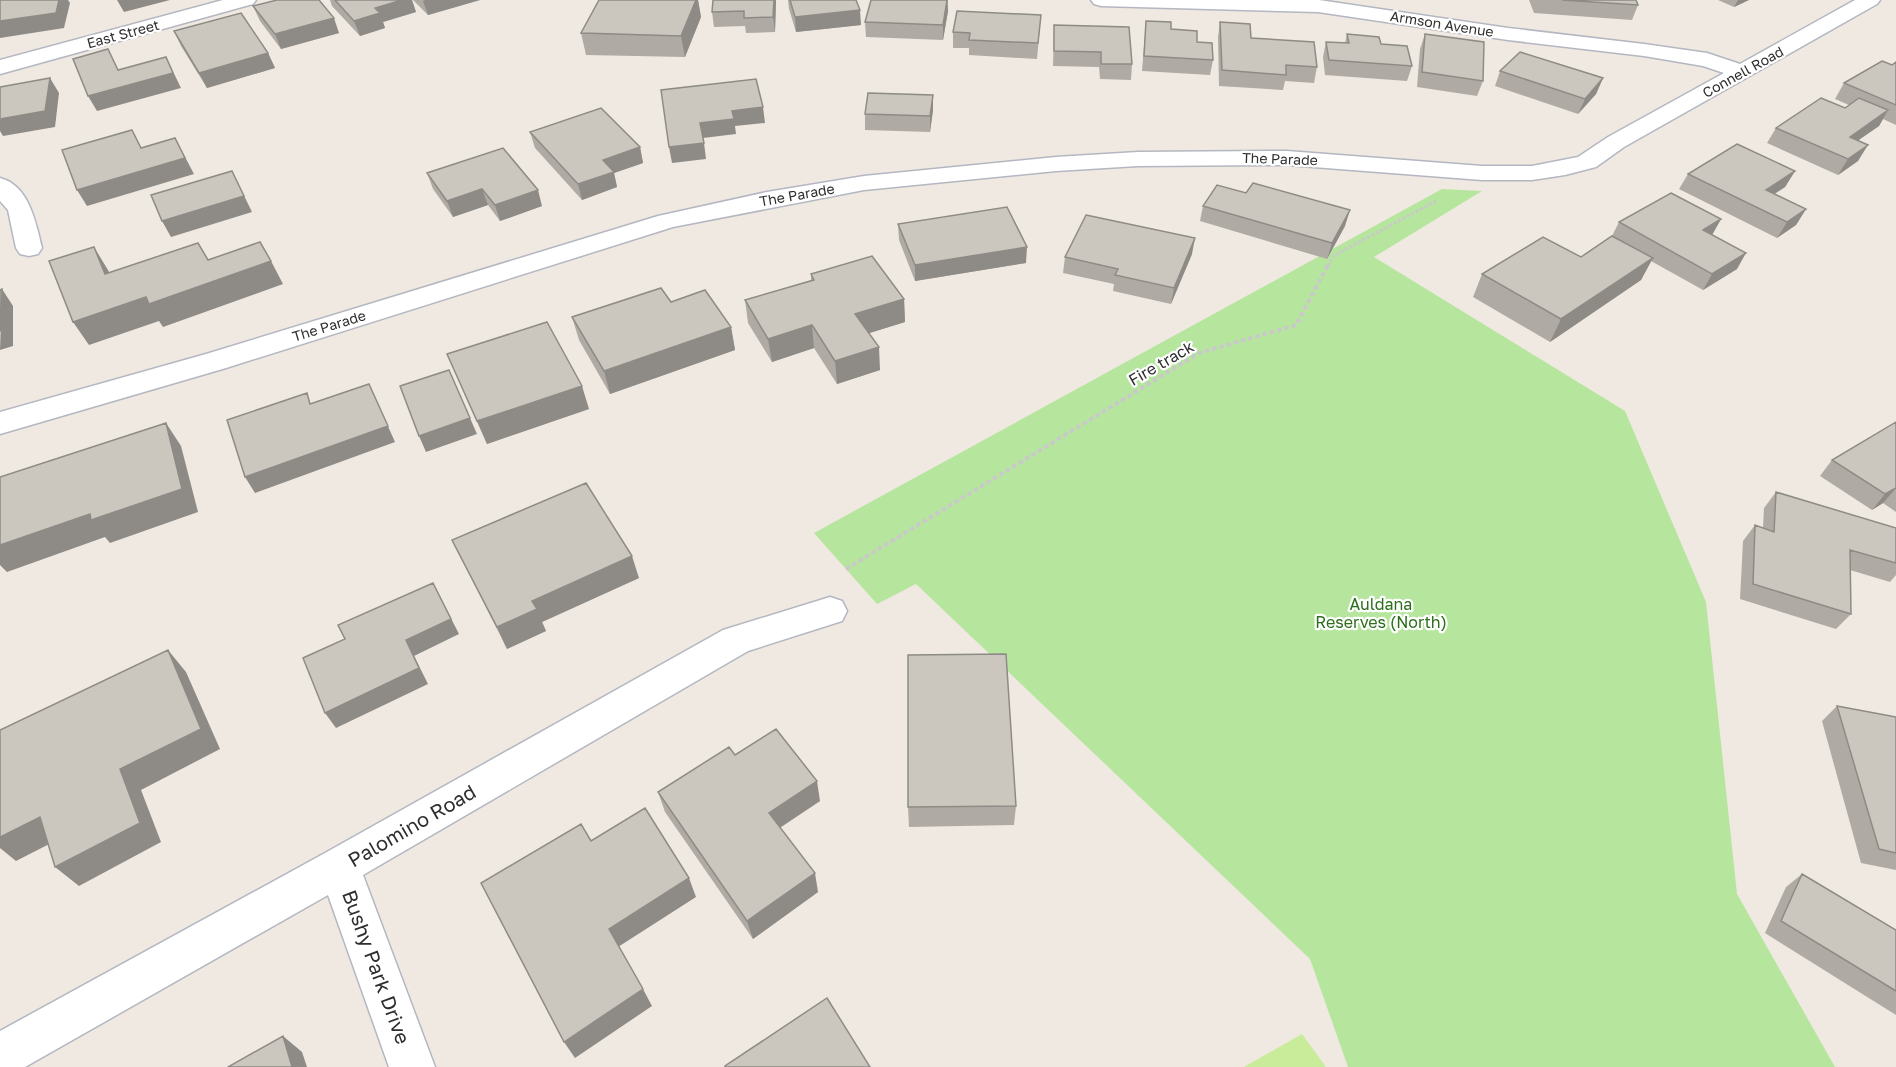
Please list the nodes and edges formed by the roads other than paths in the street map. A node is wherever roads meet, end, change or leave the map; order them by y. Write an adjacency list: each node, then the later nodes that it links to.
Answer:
1 (246, 0): 4 (street, East Street)
2 (1101, 0): 5 (street, Armson Avenue)
3 (1870, 0): 5 (street, Connell Road)
4 (0, 67)
5 (1744, 72): 6 (street, Connell Road)
6 (1616, 142): 9 (street, The Parade)
7 (0, 185): 8 (street)
8 (29, 248)
9 (0, 423)
10 (830, 610): 11 (street, Palomino Road)
11 (339, 867): 12 (street, Palomino Road); 13 (street, Bushy Park Drive)
12 (0, 1056)
13 (412, 1067)

